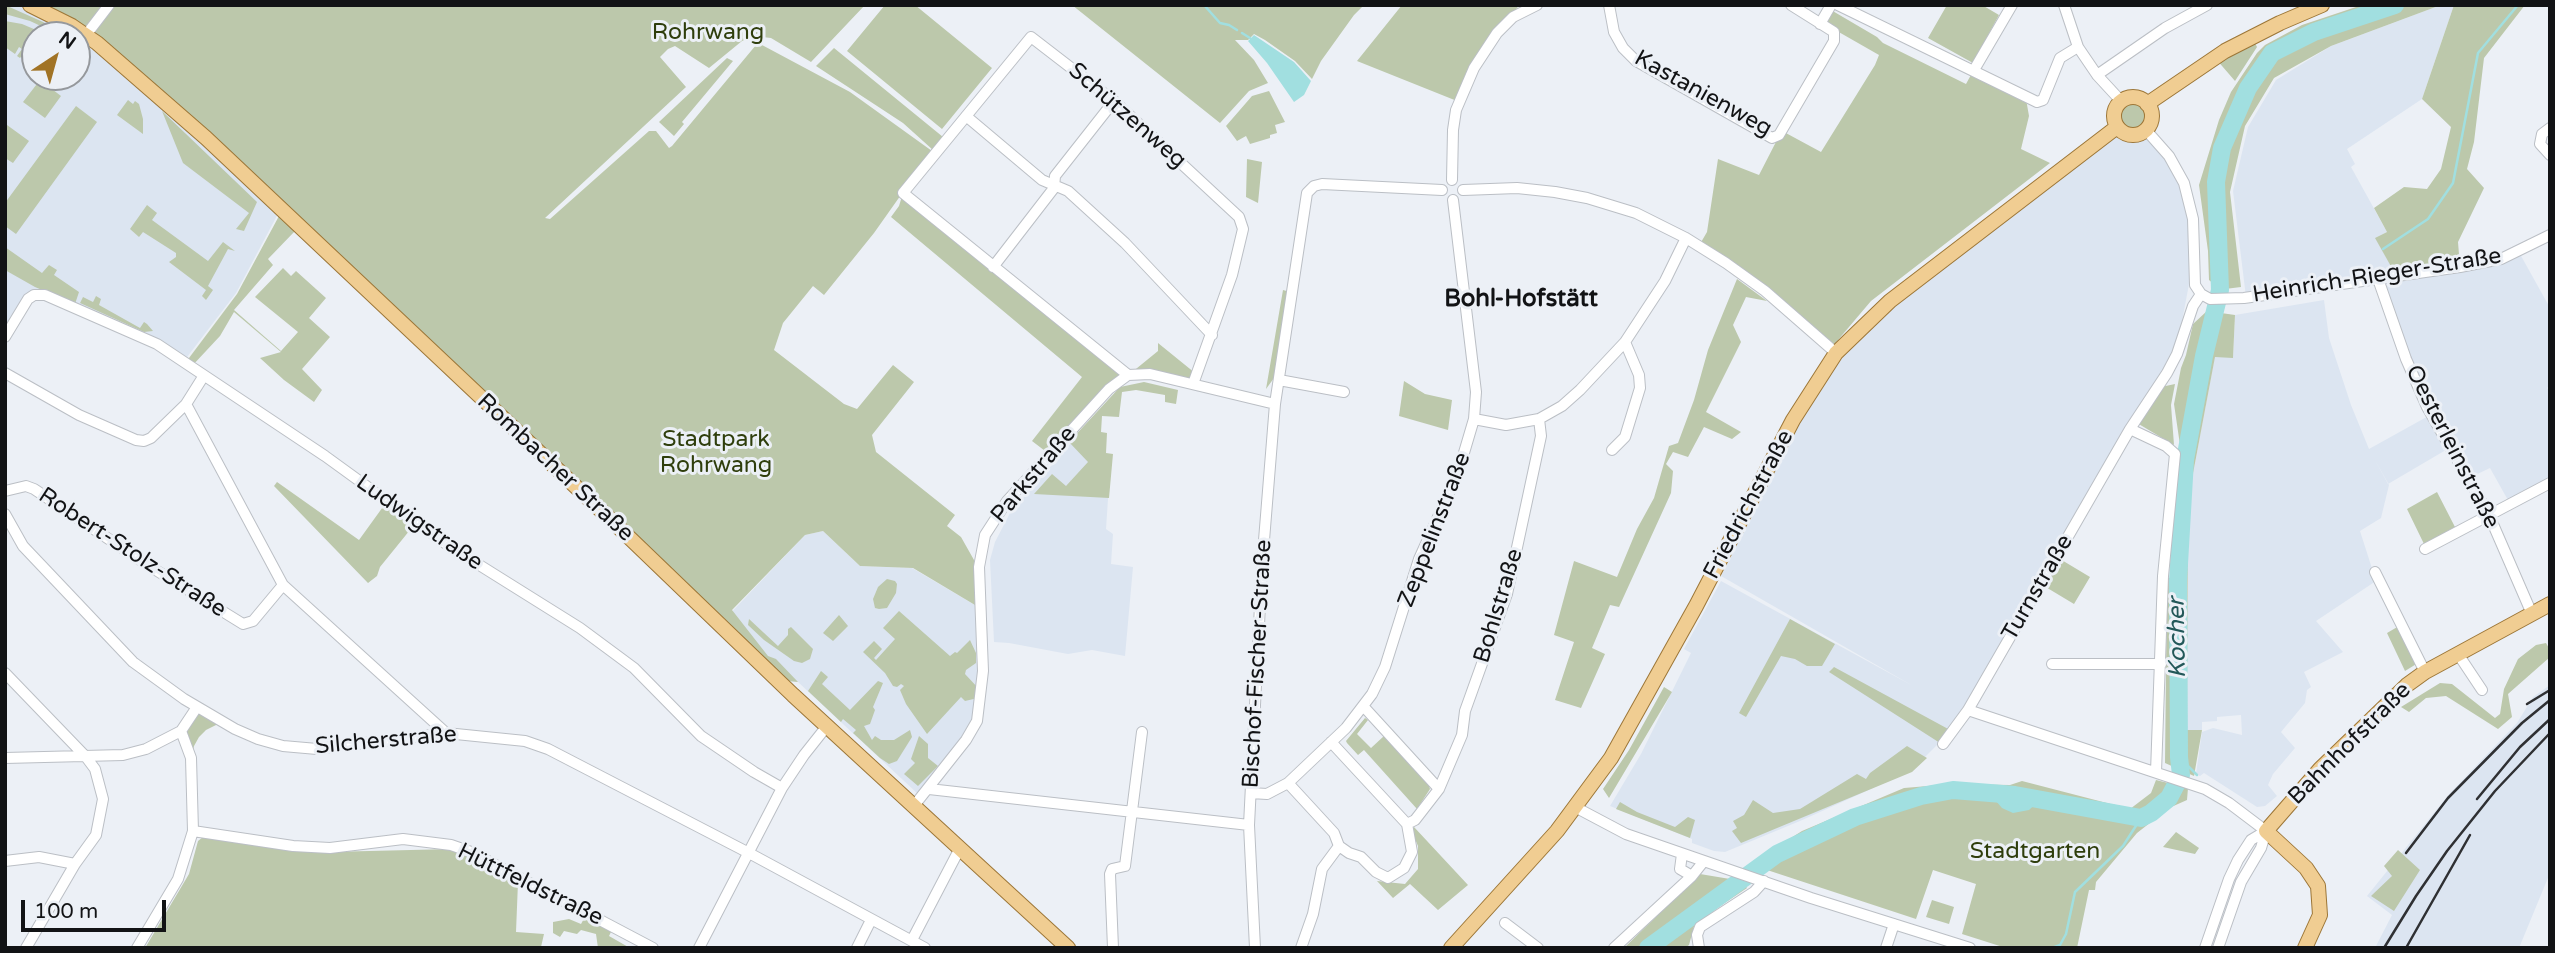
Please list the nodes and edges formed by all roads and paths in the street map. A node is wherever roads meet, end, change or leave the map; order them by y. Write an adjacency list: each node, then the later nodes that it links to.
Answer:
1 (30, 5): 12 (main road, Rombacher Straße)
2 (109, 5): 14 (street)
3 (1537, 5): 27 (street)
4 (1609, 5): 13 (street, Kastanienweg)
5 (1790, 5): 13 (street)
6 (1831, 5): 13 (street)
7 (1838, 5): 17 (street)
8 (2012, 5): 17 (street)
9 (2064, 5): 16 (street)
10 (2207, 5): 18 (street)
11 (2322, 5): 21 (main road)
12 (60, 21)
13 (1820, 23)
14 (91, 28)
15 (91, 39): 71 (main road, Rombacher Straße)
16 (2078, 47): 17 (street); 18 (street)
17 (1974, 70)
18 (2097, 75): 20 (street)
19 (1114, 100): 22 (street, Schützenweg); 28 (street); 37 (street, Schützenweg)
20 (2121, 101): 21 (main road); 23 (main road)
21 (2147, 104): 25 (main road)
22 (966, 116): 28 (street); 34 (street, Schützenweg)
23 (2117, 127): 25 (main road); 40 (main road, Friedrichstraße)
24 (2550, 128): 26 (street)
25 (2146, 130): 36 (street)
26 (2550, 155)
27 (1452, 180): 29 (street); 30 (street)
28 (1055, 185): 34 (street); 37 (street)
29 (1442, 190): 31 (street); 44 (street, Bischof-Fischer-Straße)
30 (1463, 190): 31 (street); 33 (street)
31 (1453, 200): 49 (street, Zeppelinstraße)
32 (2550, 235): 35 (street, Heinrich-Rieger-Straße)
33 (1686, 238): 39 (street); 40 (street)
34 (993, 267): 42 (street)
35 (2378, 279): 36 (street, Heinrich-Rieger-Straße); 56 (street, Oesterleinstraße)
36 (2205, 296): 51 (street, Turnstraße)
37 (1212, 335): 45 (street, Schützenweg)
38 (5, 337): 43 (street, Ludwigstraße)
39 (1625, 342): 50 (street); 52 (street)
40 (1836, 353): 86 (main road, Friedrichstraße)
41 (5, 373): 47 (street)
42 (1128, 375): 45 (street); 82 (street, Parkstraße)
43 (203, 377): 47 (street); 81 (street, Ludwigstraße)
44 (1279, 380): 46 (street); 48 (street, Bischof-Fischer-Straße)
45 (1193, 384): 48 (street)
46 (1344, 392)
47 (186, 404): 59 (street)
48 (1275, 404): 84 (street, Bischof-Fischer-Straße)
49 (1474, 419): 50 (street); 69 (street, Zeppelinstraße)
50 (1539, 419): 83 (street, Bohlstraße)
51 (2130, 429): 64 (street); 70 (street, Turnstraße)
52 (1612, 450)
53 (2550, 483): 56 (street)
54 (5, 491): 59 (street, Robert-Stolz-Straße)
55 (5, 514): 68 (street, Silcherstraße)
56 (2488, 515): 57 (street); 61 (street, Oesterleinstraße)
57 (2425, 549)
58 (2375, 572): 65 (street)
59 (283, 585): 74 (street)
60 (2550, 604): 61 (main road, Bahnhofstraße)
61 (2532, 614): 62 (main road, Bahnhofstraße)
62 (2458, 654): 65 (main road, Bahnhofstraße); 67 (street)
63 (2052, 664): 64 (street)
64 (2161, 664): 79 (street)
65 (2425, 672): 91 (main road, Bahnhofstraße)
66 (5, 673): 77 (street)
67 (2482, 690)
68 (197, 707): 72 (street); 74 (street, Silcherstraße)
69 (1364, 707): 75 (street, Zeppelinstraße); 83 (street)
70 (1968, 710): 76 (street, Turnstraße); 79 (street)
71 (827, 726): 81 (street); 85 (main road, Rombacher Straße)
72 (181, 731): 77 (street); 90 (street)
73 (1142, 732): 87 (street)
74 (446, 733): 94 (street, Silcherstraße)
75 (1331, 742): 80 (street, Zeppelinstraße); 88 (street)
76 (1943, 744)
77 (86, 757): 78 (street); 98 (street)
78 (5, 758)
79 (2156, 772): 91 (street)
80 (1287, 783): 84 (street, Zeppelinstraße); 92 (street)
81 (782, 788): 94 (street)
82 (929, 789): 85 (street, Parkstraße); 87 (street)
83 (1439, 789): 88 (street, Bohlstraße)
84 (1251, 793): 89 (street, Bischof-Fischer-Straße)
85 (913, 807): 93 (main road, Rombacher Straße)
86 (1575, 807): 95 (street); 115 (main road, Friedrichstraße)
87 (1133, 811): 89 (street); 112 (street)
88 (1407, 824): 92 (street)
89 (1249, 825): 113 (street, Bischof-Fischer-Straße)
90 (193, 831): 106 (street); 107 (street, Hüttfeldstraße)
91 (2266, 831): 121 (street, Bahnhofstraße); 122 (street, Bahnhofstraße); 123 (main road)
92 (1339, 846): 114 (street)
93 (959, 850): 104 (street); 111 (main road, Rombacher Straße)
94 (749, 853): 101 (street, Silcherstraße); 108 (street)
95 (1682, 854): 97 (street); 99 (street)
96 (5, 861): 98 (street)
97 (1704, 861): 99 (street); 100 (street)
98 (75, 864): 105 (street)
99 (1692, 876): 117 (street)
100 (1760, 880): 103 (street); 118 (street)
101 (872, 920): 104 (street, Silcherstraße); 109 (street)
102 (1506, 923): 116 (street)
103 (1894, 924): 119 (street); 120 (street)
104 (912, 940): 110 (street, Silcherstraße)
105 (26, 948)
106 (136, 948)
107 (653, 948)
108 (699, 948)
109 (857, 948)
110 (925, 948)
111 (1068, 948)
112 (1113, 948)
113 (1255, 948)
114 (1301, 948)
115 (1451, 948)
116 (1538, 948)
117 (1614, 948)
118 (1699, 948)
119 (1886, 948)
120 (1970, 948)
121 (2206, 948)
122 (2218, 948)
123 (2305, 948)

